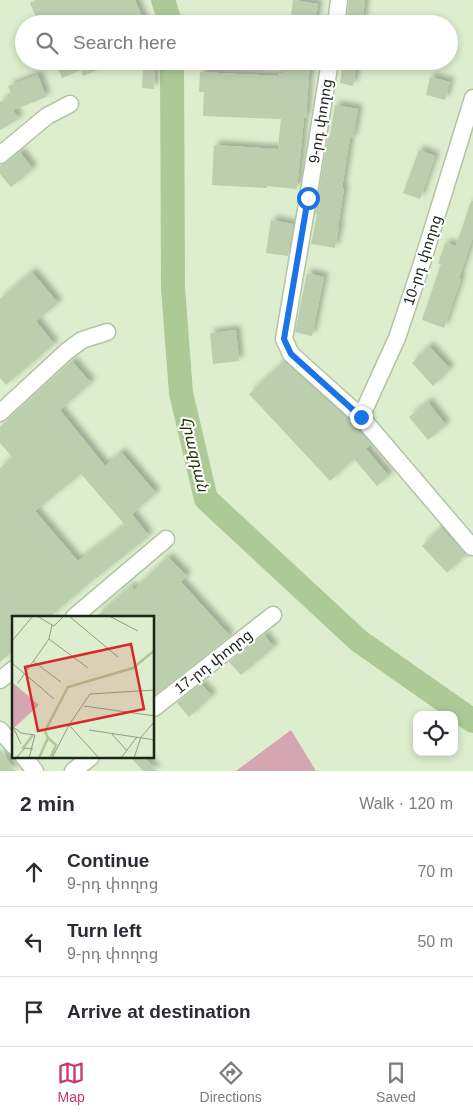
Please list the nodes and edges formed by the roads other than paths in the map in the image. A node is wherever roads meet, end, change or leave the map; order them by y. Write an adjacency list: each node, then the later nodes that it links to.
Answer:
1 (339, 0): 2 (street)
2 (337, 15)
3 (329, 70): 9 (street, 9-րդ փողոց)
4 (473, 98): 9 (street, 10-րդ փողոց)
5 (70, 104): 6 (street)
6 (0, 154)
7 (107, 332): 8 (street)
8 (0, 413)
9 (361, 417): 11 (street, 9-րդ փողոց)
10 (166, 539): 13 (street)
11 (473, 546)
12 (273, 615): 16 (street, 17-րդ փողոց)
13 (75, 616)
14 (12, 670): 15 (street)
15 (0, 680)
16 (155, 707)
17 (0, 730): 18 (street)
18 (12, 744)
19 (25, 758): 21 (street)
20 (89, 758): 22 (street)
21 (35, 771)
22 (73, 771)

